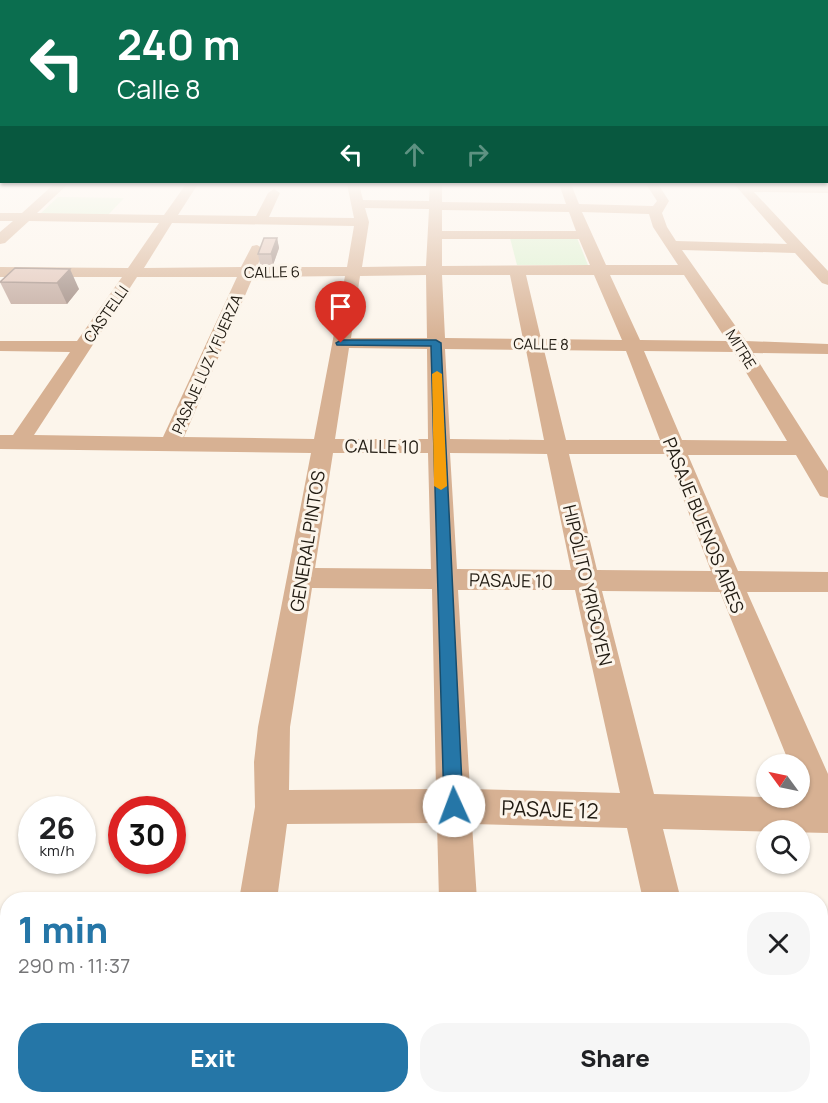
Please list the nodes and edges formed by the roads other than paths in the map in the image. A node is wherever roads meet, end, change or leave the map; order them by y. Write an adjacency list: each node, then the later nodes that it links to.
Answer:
1 (157, 235): 16 (street, CASTELLI)
2 (360, 235): 10 (street, GENERAL PINTOS)
3 (434, 235): 11 (street)
4 (584, 235): 13 (street, PASAJE BUENOS AIRES)
5 (667, 235): 7 (street, MITRE)
6 (786, 235): 9 (street)
7 (674, 245): 9 (street); 14 (street, MITRE)
8 (257, 249): 17 (street, PASAJE LUZ Y FUERZA)
9 (798, 249): 18 (street)
10 (355, 270): 11 (street, CALLE 6); 17 (street, CALLE 6); 19 (street, GENERAL PINTOS)
11 (434, 270): 12 (street, CALLE 6); 20 (street)
12 (517, 270): 13 (street, CALLE 6); 21 (street, HIPÓLITO YRIGOYEN)
13 (598, 270): 14 (street, CALLE 6); 22 (street, PASAJE BUENOS AIRES)
14 (689, 270): 25 (street, MITRE)
15 (0, 272): 16 (street, CALLE 6)
16 (133, 273): 17 (street, CALLE 6); 24 (street, CASTELLI)
17 (248, 273): 29 (street, PASAJE LUZ Y FUERZA)
18 (828, 280)
19 (341, 343): 20 (street, CALLE 8); 28 (street, GENERAL PINTOS)
20 (436, 343): 21 (street, CALLE 8); 30 (street)
21 (535, 344): 22 (street, CALLE 8); 31 (street, HIPÓLITO YRIGOYEN)
22 (633, 345): 25 (street, CALLE 8); 32 (street, PASAJE BUENOS AIRES)
23 (0, 346): 24 (street)
24 (83, 347): 27 (street, CASTELLI)
25 (741, 348): 26 (street, CALLE 8); 33 (street, MITRE)
26 (828, 349)
27 (9, 442): 29 (street, CALLE 10)
28 (323, 444): 29 (street, CALLE 10); 30 (street, CALLE 10); 35 (street, GENERAL PINTOS)
29 (170, 445)
30 (439, 446): 31 (street, CALLE 10); 36 (street)
31 (556, 447): 32 (street, CALLE 10); 37 (street, HIPÓLITO YRIGOYEN)
32 (672, 448): 33 (street, CALLE 10); 38 (street, PASAJE BUENOS AIRES)
33 (801, 448): 34 (street, MITRE)
34 (828, 490)
35 (301, 578): 36 (street, PASAJE 10); 41 (street, GENERAL PINTOS)
36 (444, 579): 37 (street, PASAJE 10); 40 (street)
37 (586, 580): 38 (street, PASAJE 10); 42 (street, HIPÓLITO YRIGOYEN)
38 (729, 582): 39 (street, PASAJE 10); 43 (street, PASAJE BUENOS AIRES)
39 (828, 582)
40 (454, 806): 41 (street, PASAJE 12); 42 (street, PASAJE 12); 45 (street)
41 (272, 807): 44 (street, GENERAL PINTOS)
42 (643, 812): 43 (street, PASAJE 12); 46 (street, HIPÓLITO YRIGOYEN)
43 (828, 814)
44 (259, 892)
45 (458, 892)
46 (660, 892)

